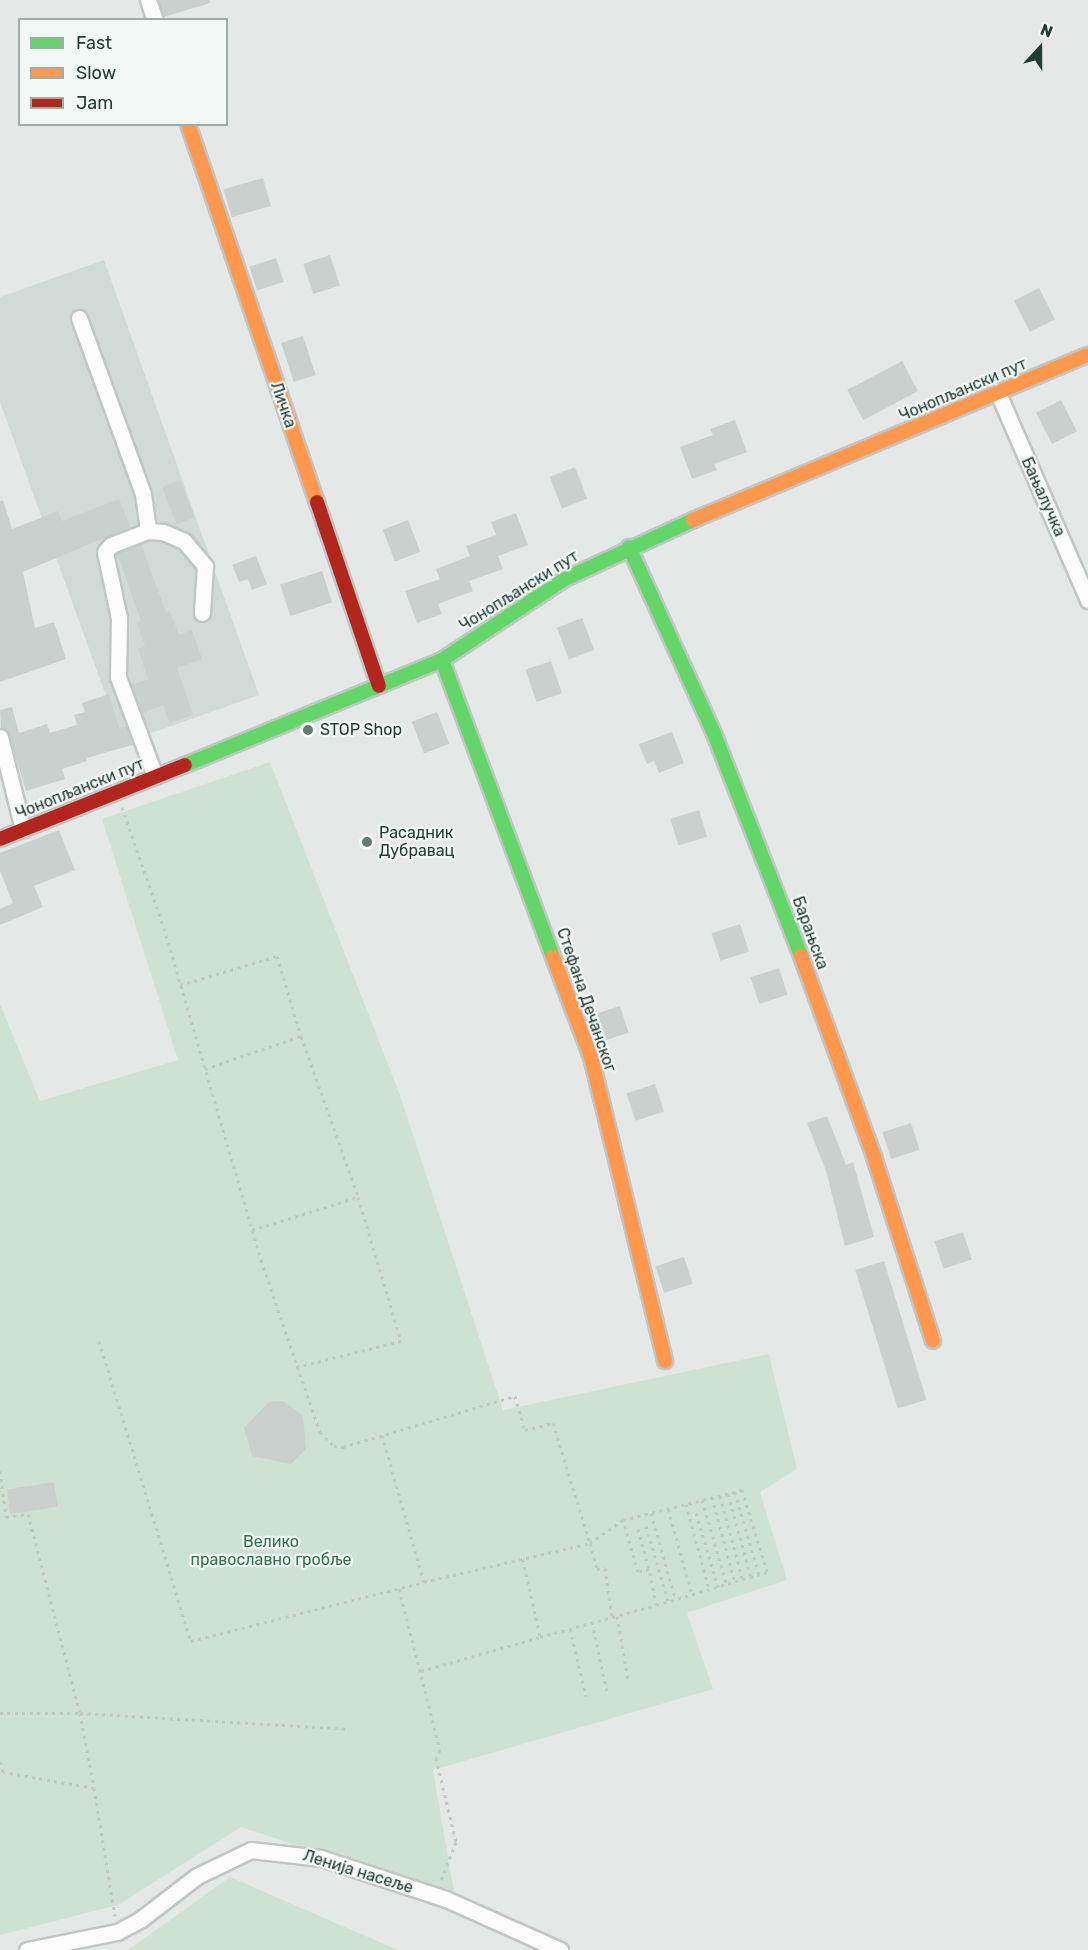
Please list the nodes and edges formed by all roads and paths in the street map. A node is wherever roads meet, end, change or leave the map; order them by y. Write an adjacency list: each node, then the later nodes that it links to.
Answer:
1 (148, 0): 2 (street)
2 (153, 18)
3 (190, 126): 12 (street, Личка)
4 (79, 318): 7 (street)
5 (1088, 355): 6 (street, Чонопљански пут)
6 (998, 393): 8 (street, Чонопљански пут); 9 (street, Бањалучка)
7 (148, 531): 10 (street); 14 (street)
8 (629, 547): 11 (street, Чонопљански пут); 24 (street, Барањска)
9 (1088, 600)
10 (202, 613)
11 (442, 660): 12 (street, Чонопљански пут); 25 (street, Стефана Дечанског)
12 (379, 686): 14 (street, Чонопљански пут)
13 (0, 737): 16 (street)
14 (155, 776): 15 (street, Чонопљански пут)
15 (117, 791): 16 (street, Чонопљански пут); 18 (path)
16 (23, 829): 17 (street, Чонопљански пут)
17 (0, 839)
18 (180, 985): 19 (path); 20 (path)
19 (300, 1036): 20 (path); 21 (path)
20 (205, 1069): 22 (path)
21 (358, 1197): 22 (path); 26 (path)
22 (252, 1230): 26 (path)
23 (99, 1341): 53 (path)
24 (933, 1341)
25 (665, 1361)
26 (296, 1367): 27 (path)
27 (382, 1435): 43 (path); 49 (path)
28 (0, 1471): 38 (path)
29 (735, 1492): 30 (path); 46 (path); 46 (path)
30 (728, 1494): 31 (path); 47 (path)
31 (720, 1496): 32 (path); 48 (path)
32 (712, 1497): 33 (path); 50 (path)
33 (702, 1500): 34 (path); 51 (path)
34 (686, 1504): 35 (path); 54 (path)
35 (668, 1509): 36 (path); 55 (path)
36 (651, 1513): 40 (path); 56 (path)
37 (696, 1514): 52 (path)
38 (6, 1517): 39 (path); 68 (path)
39 (0, 1518)
40 (623, 1520): 43 (path); 45 (path)
41 (646, 1526): 57 (path)
42 (638, 1529): 45 (path)
43 (590, 1543): 44 (path); 59 (path)
44 (523, 1559): 49 (path); 62 (path)
45 (649, 1569): 58 (path)
46 (759, 1575): 47 (path)
47 (751, 1578): 48 (path)
48 (743, 1581): 50 (path)
49 (424, 1582): 53 (path)
50 (735, 1583): 51 (path)
51 (727, 1586): 52 (path)
52 (718, 1587): 54 (path)
53 (399, 1588): 63 (path)
54 (709, 1589): 55 (path)
55 (692, 1594): 56 (path)
56 (675, 1598): 57 (path)
57 (668, 1601): 58 (path)
58 (656, 1605): 59 (path)
59 (615, 1616): 60 (path); 64 (path)
60 (592, 1622): 61 (path); 65 (path)
61 (570, 1629): 62 (path); 66 (path)
62 (540, 1637): 63 (path)
63 (420, 1672): 72 (path)
64 (628, 1679)
65 (607, 1692)
66 (586, 1696)
67 (0, 1713): 68 (path)
68 (80, 1713): 69 (path); 71 (path)
69 (346, 1729)
70 (0, 1761): 71 (path)
71 (94, 1788): 73 (path)
72 (435, 1896): 73 (street, Ленија насеље); 75 (street, Ленија насеље)
73 (117, 1932): 74 (street, Ленија насеље)
74 (27, 1950)
75 (560, 1950)

